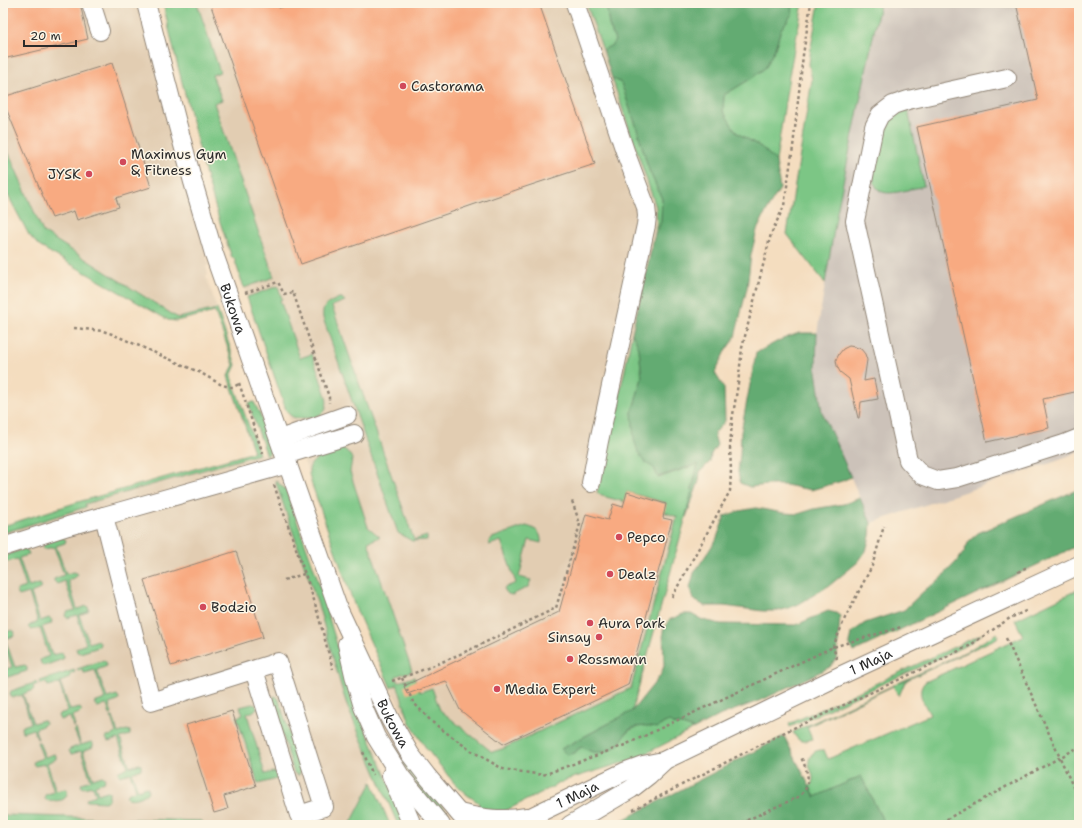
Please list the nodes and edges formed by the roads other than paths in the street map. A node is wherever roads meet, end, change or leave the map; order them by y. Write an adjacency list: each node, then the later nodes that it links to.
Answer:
1 (92, 3): 4 (street)
2 (146, 3): 9 (street, Bukowa)
3 (575, 3): 10 (street)
4 (100, 31)
5 (1007, 78): 8 (street)
6 (347, 415): 9 (street)
7 (354, 434): 9 (street)
8 (1079, 438)
9 (284, 453): 11 (street); 14 (street, Bukowa)
10 (591, 483)
11 (104, 516): 12 (street); 15 (street)
12 (3, 547)
13 (1079, 565): 17 (street, 1 Maja)
14 (338, 608): 16 (street, Bukowa); 18 (street, Bukowa)
15 (254, 670): 15 (street)
16 (376, 737): 20 (street); 21 (street, Bukowa)
17 (663, 761): 19 (street, 1 Maja); 22 (street, 1 Maja)
18 (464, 819): 19 (street, 1 Maja)
19 (522, 821)
20 (412, 825)
21 (441, 825)
22 (570, 825)

